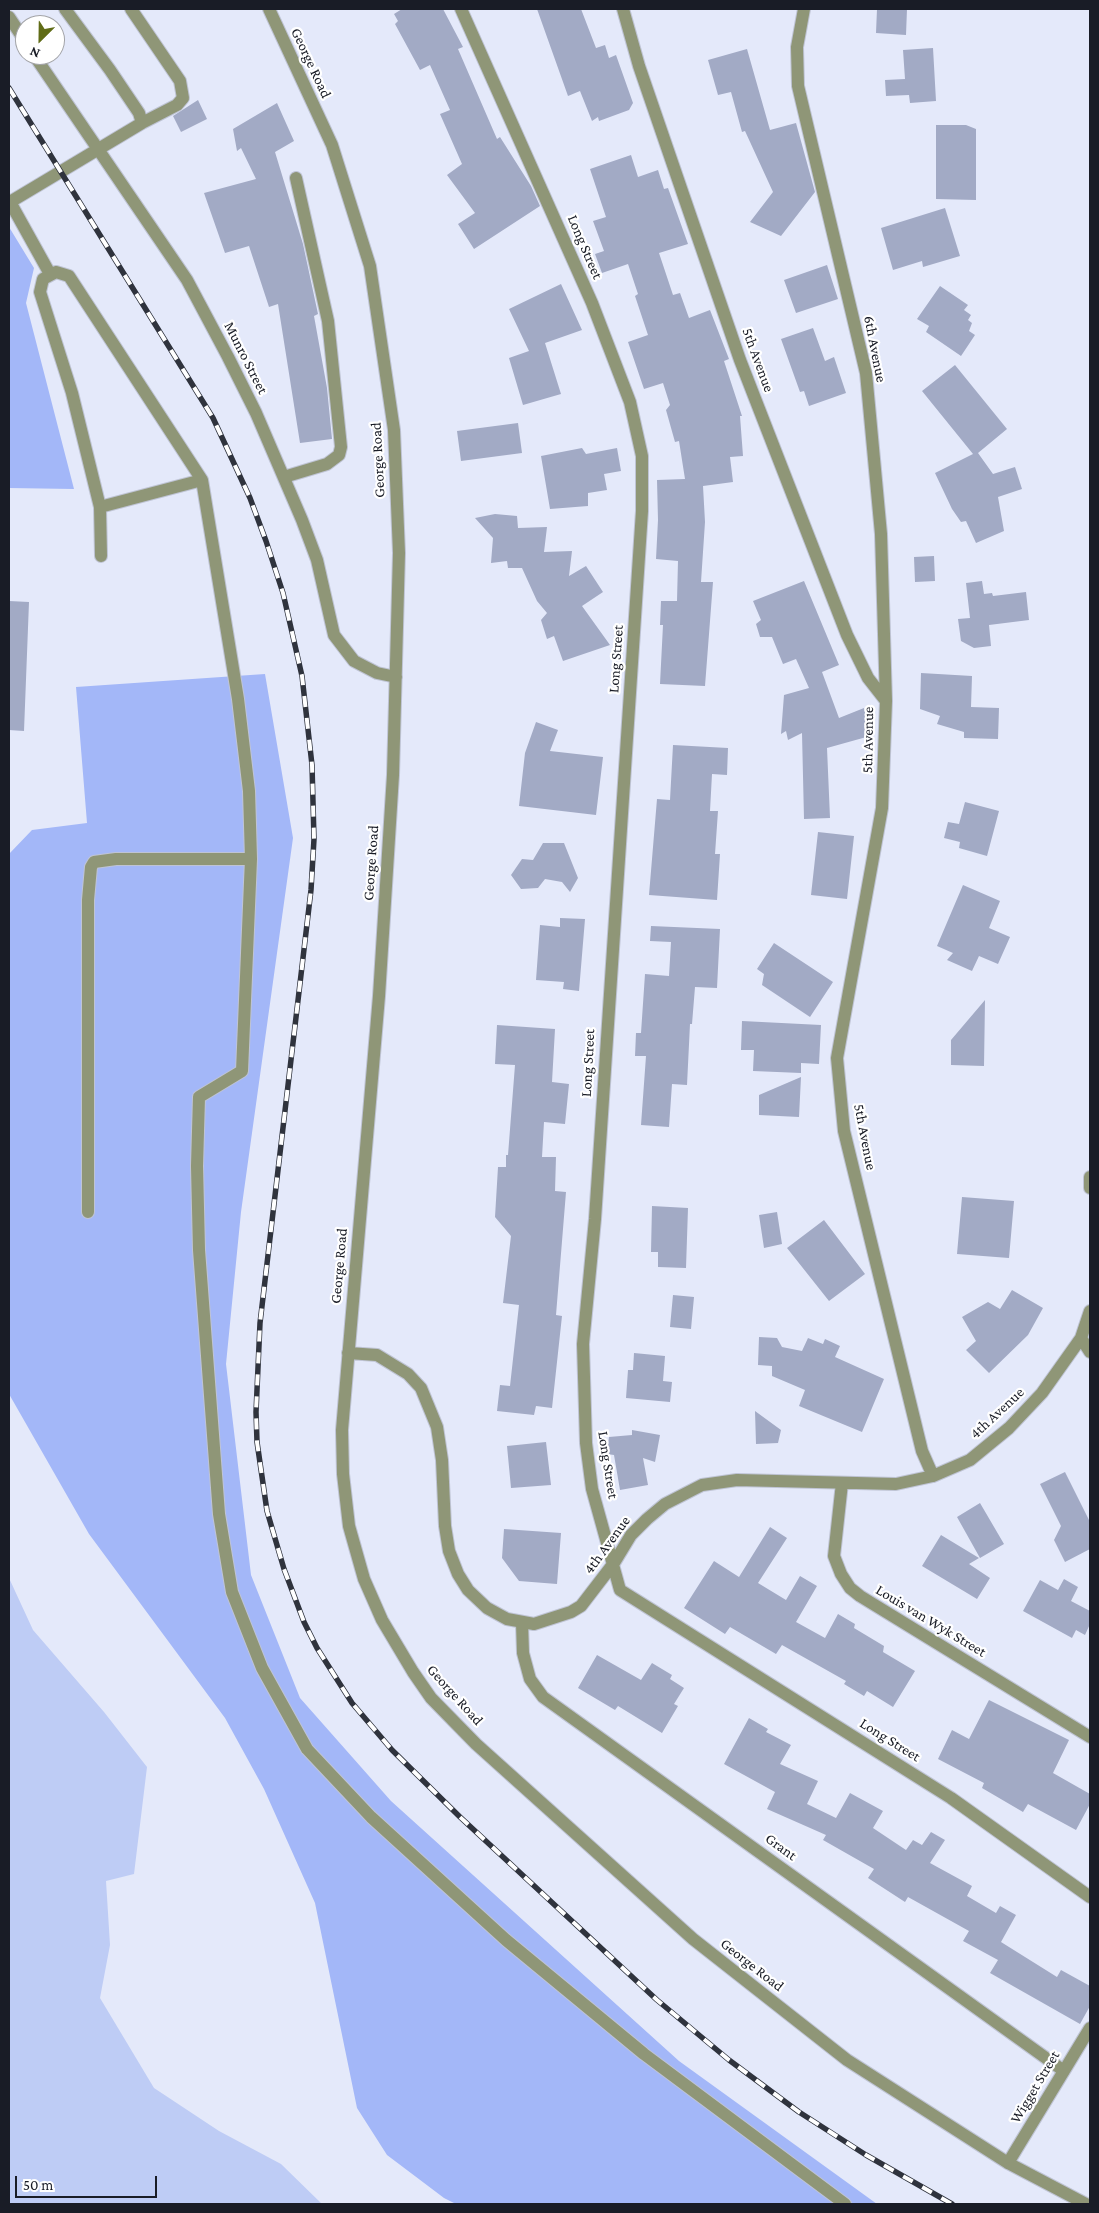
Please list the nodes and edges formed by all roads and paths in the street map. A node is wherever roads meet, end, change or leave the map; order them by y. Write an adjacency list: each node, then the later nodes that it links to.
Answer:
1 (65, 9): 8 (street)
2 (131, 9): 8 (street)
3 (268, 9): 17 (street, George Road)
4 (461, 9): 29 (street, Long Street)
5 (623, 9): 18 (street, 5th Avenue)
6 (804, 9): 18 (street, 6th Avenue)
7 (41, 65): 9 (street, Munro Street)
8 (142, 123): 9 (street)
9 (98, 149): 11 (street); 13 (street, Munro Street)
10 (296, 178): 13 (street)
11 (9, 201): 12 (street)
12 (50, 274): 14 (street); 15 (street)
13 (284, 477): 17 (street, Munro Street)
14 (202, 480): 15 (street); 19 (street)
15 (100, 506): 16 (street)
16 (101, 556)
17 (396, 677): 26 (street, George Road)
18 (886, 701): 27 (street, 5th Avenue)
19 (251, 859): 22 (street); 36 (street)
20 (1090, 1177): 21 (street)
21 (1090, 1188)
22 (88, 1212)
23 (1090, 1311): 24 (street, 4th Avenue)
24 (1081, 1338): 25 (street); 27 (street, 4th Avenue)
25 (1090, 1352)
26 (348, 1353): 30 (street, 4th Avenue); 35 (street, George Road)
27 (933, 1476): 28 (street, 4th Avenue)
28 (842, 1483): 29 (street, 4th Avenue); 31 (street, Louis van Wyk Street)
29 (614, 1563): 30 (street, 4th Avenue); 32 (street, Long Street)
30 (522, 1622): 34 (street, Grant)
31 (1090, 1737)
32 (1090, 1897)
33 (1090, 2028): 34 (street, Wigget Street)
34 (1064, 2071): 35 (street, Wigget Street)
35 (1008, 2163): 37 (street, George Road)
36 (845, 2204)
37 (1086, 2204)

